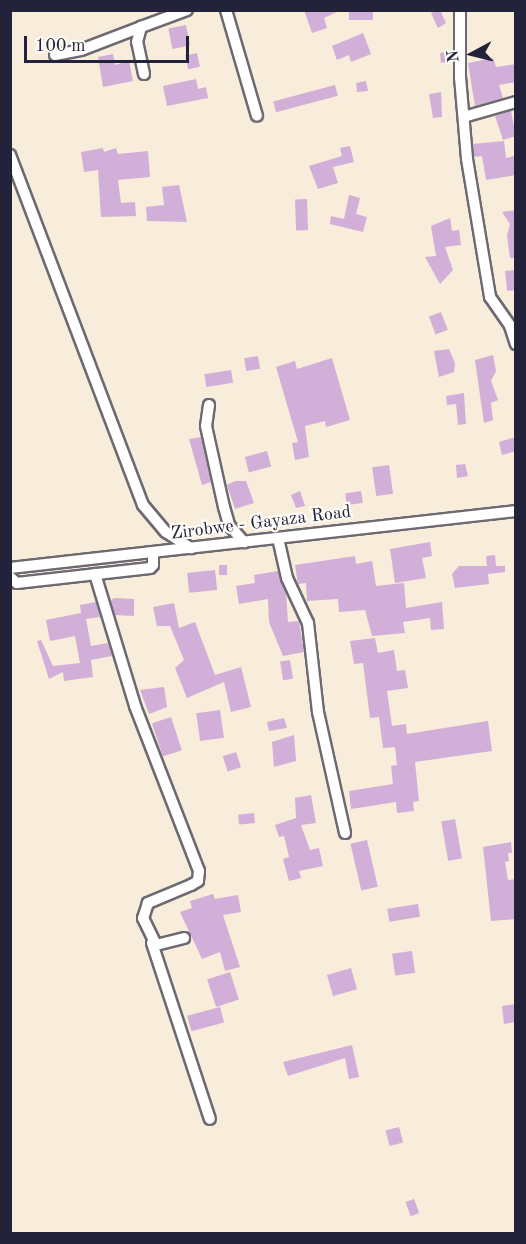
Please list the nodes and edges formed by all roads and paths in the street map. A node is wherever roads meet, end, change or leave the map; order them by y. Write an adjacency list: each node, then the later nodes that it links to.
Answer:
1 (187, 10): 4 (street)
2 (226, 10): 8 (street)
3 (460, 10): 9 (street)
4 (141, 27): 5 (street); 6 (street)
5 (55, 55)
6 (144, 74)
7 (516, 102): 9 (street)
8 (257, 116)
9 (467, 116): 11 (street)
10 (10, 155): 16 (street)
11 (516, 344)
12 (209, 405): 15 (street)
13 (516, 511): 14 (street, Zirobwe - Gayaza Road)
14 (278, 538): 15 (street, Zirobwe - Gayaza Road); 21 (street)
15 (244, 542): 16 (street, Zirobwe - Gayaza Road)
16 (191, 548): 17 (street, Zirobwe - Gayaza Road)
17 (153, 552): 18 (street, Zirobwe - Gayaza Road); 19 (street)
18 (10, 568)
19 (95, 574): 20 (street); 23 (street)
20 (10, 577)
21 (345, 833)
22 (184, 938): 23 (street)
23 (152, 943): 24 (street)
24 (210, 1119)

